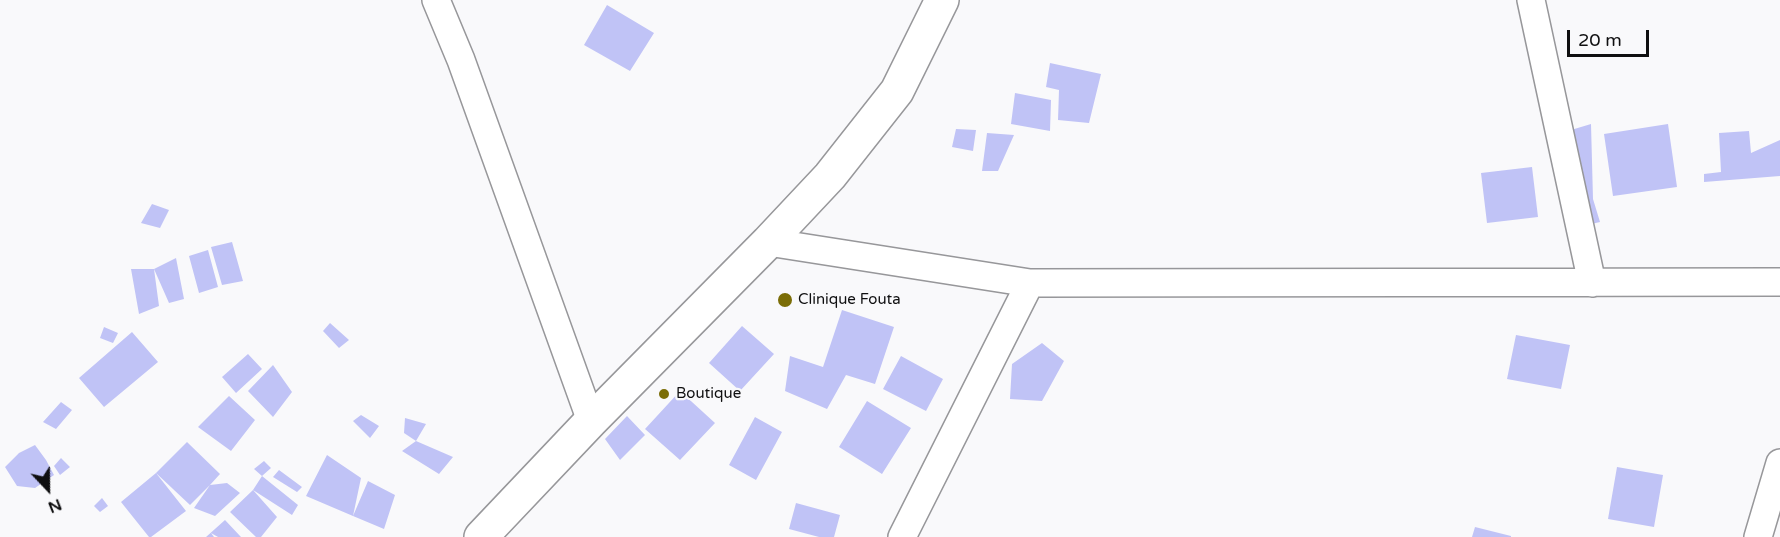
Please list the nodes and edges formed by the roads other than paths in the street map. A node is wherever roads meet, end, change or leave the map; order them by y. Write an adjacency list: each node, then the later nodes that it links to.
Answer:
1 (436, 0): 8 (street)
2 (942, 0): 4 (highway)
3 (1531, 0): 6 (street)
4 (768, 242): 7 (street); 8 (highway)
5 (1780, 282): 6 (street)
6 (1592, 283): 7 (street)
7 (1030, 284): 11 (street)
8 (591, 421): 10 (highway)
9 (1780, 463): 12 (street)
10 (481, 537)
11 (902, 537)
12 (1758, 537)

